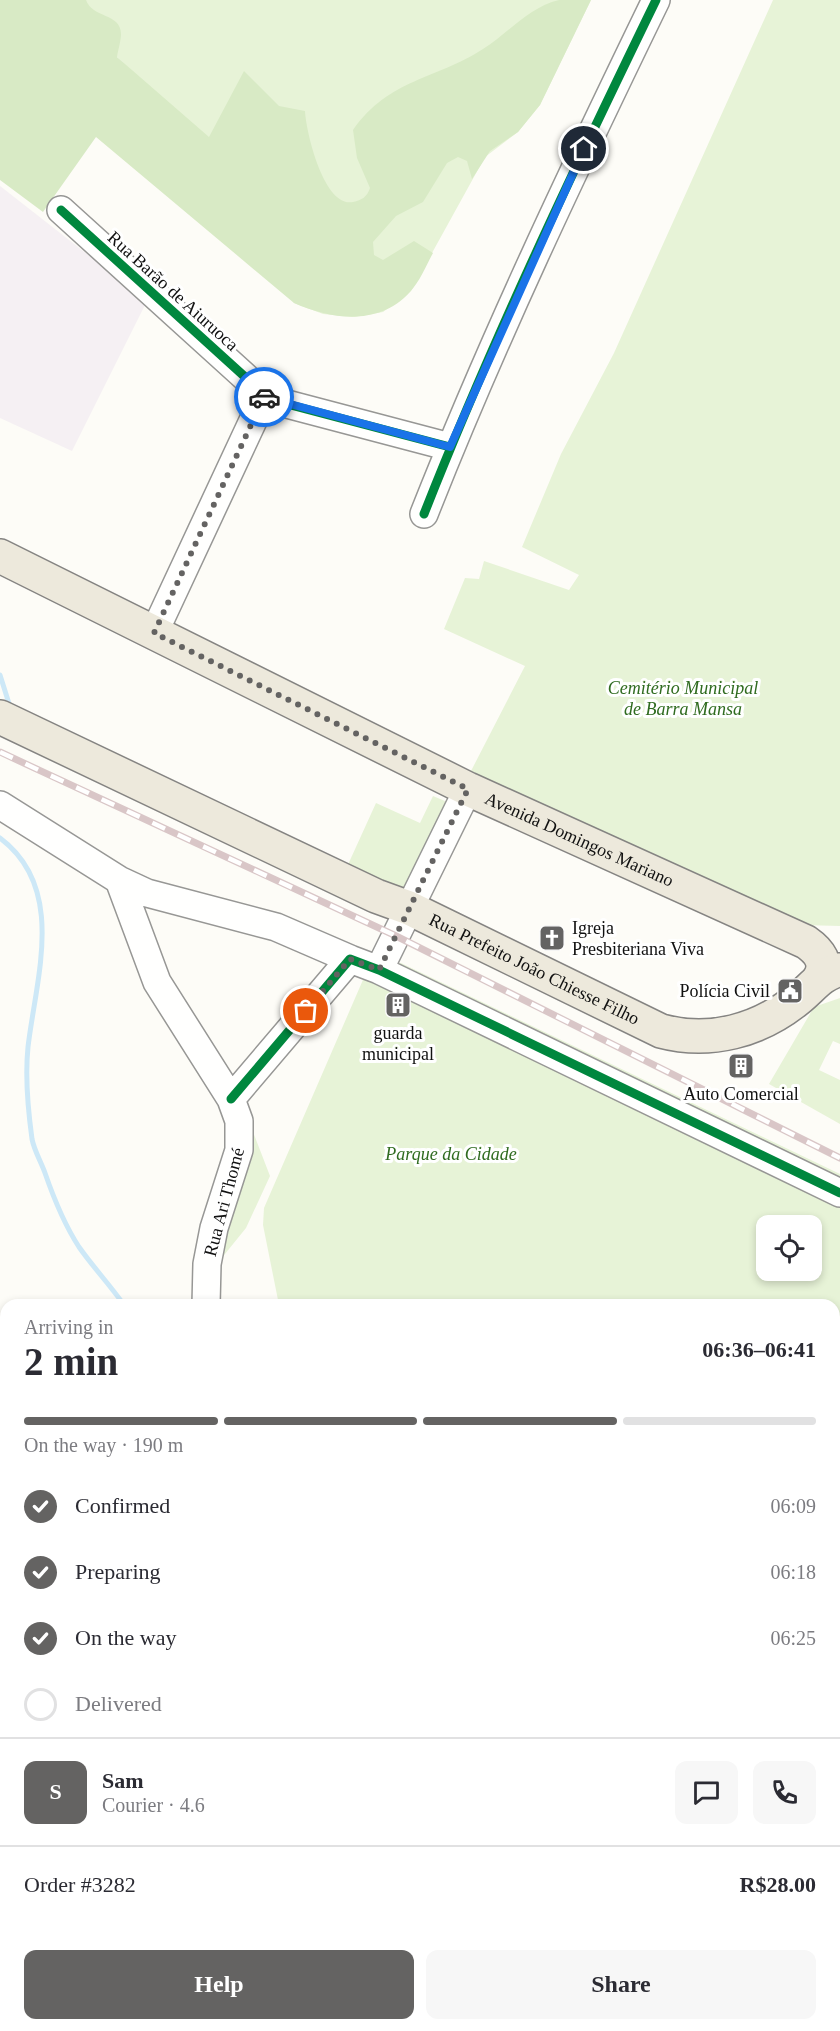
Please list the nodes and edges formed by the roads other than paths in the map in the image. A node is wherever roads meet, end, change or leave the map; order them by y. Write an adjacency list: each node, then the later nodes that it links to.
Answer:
1 (656, 0): 4 (street)
2 (61, 210): 3 (street, Rua Barão de Aiuruoca)
3 (265, 395): 4 (street); 7 (street)
4 (450, 447): 5 (street)
5 (424, 514)
6 (0, 556): 7 (main road, Avenida Domingos Mariano)
7 (154, 633): 9 (main road, Avenida Domingos Mariano)
8 (0, 717): 12 (main road, Rua Prefeito João Chiesse Filho)
9 (468, 789): 12 (street); 13 (main road, Avenida Domingos Mariano)
10 (0, 805): 11 (street)
11 (119, 880): 15 (street); 18 (street, Rua Ari Thomé)
12 (402, 922): 16 (street); 17 (main road, Rua Prefeito João Chiesse Filho)
13 (806, 942): 14 (main road); 17 (main road)
14 (840, 943)
15 (350, 959): 16 (street); 18 (street)
16 (379, 970): 19 (street)
17 (829, 974)
18 (231, 1099): 20 (street, Rua Ari Thomé)
19 (840, 1193)
20 (206, 1299)

